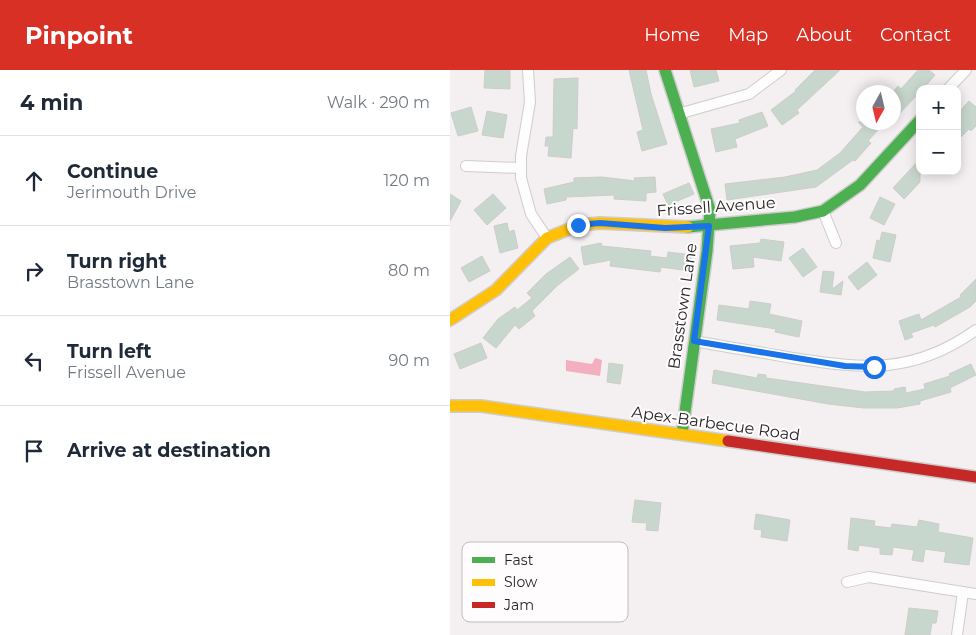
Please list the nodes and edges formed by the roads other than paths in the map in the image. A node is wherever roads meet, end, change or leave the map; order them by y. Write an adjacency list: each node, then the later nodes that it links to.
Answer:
1 (528, 70): 9 (street)
2 (665, 70): 6 (street, Brasstown Lane)
3 (781, 70): 6 (street)
4 (966, 70): 5 (street)
5 (952, 85)
6 (678, 114): 11 (street, Brasstown Lane)
7 (916, 124): 10 (street, Frissell Avenue)
8 (466, 166): 9 (street)
9 (520, 168): 12 (street)
10 (823, 211): 11 (street, Frissell Avenue); 13 (street)
11 (709, 226): 12 (street, Frissell Avenue); 16 (street, Brasstown Lane)
12 (547, 238): 14 (street, Frissell Avenue)
13 (836, 243)
14 (450, 320)
15 (976, 330): 16 (street)
16 (694, 341): 18 (street, Brasstown Lane)
17 (450, 406): 18 (street, Apex-Barbecue Road)
18 (682, 434): 19 (street, Apex-Barbecue Road)
19 (976, 477)
20 (847, 582): 21 (street)
21 (963, 592): 22 (street); 23 (street)
22 (976, 594)
23 (957, 635)

